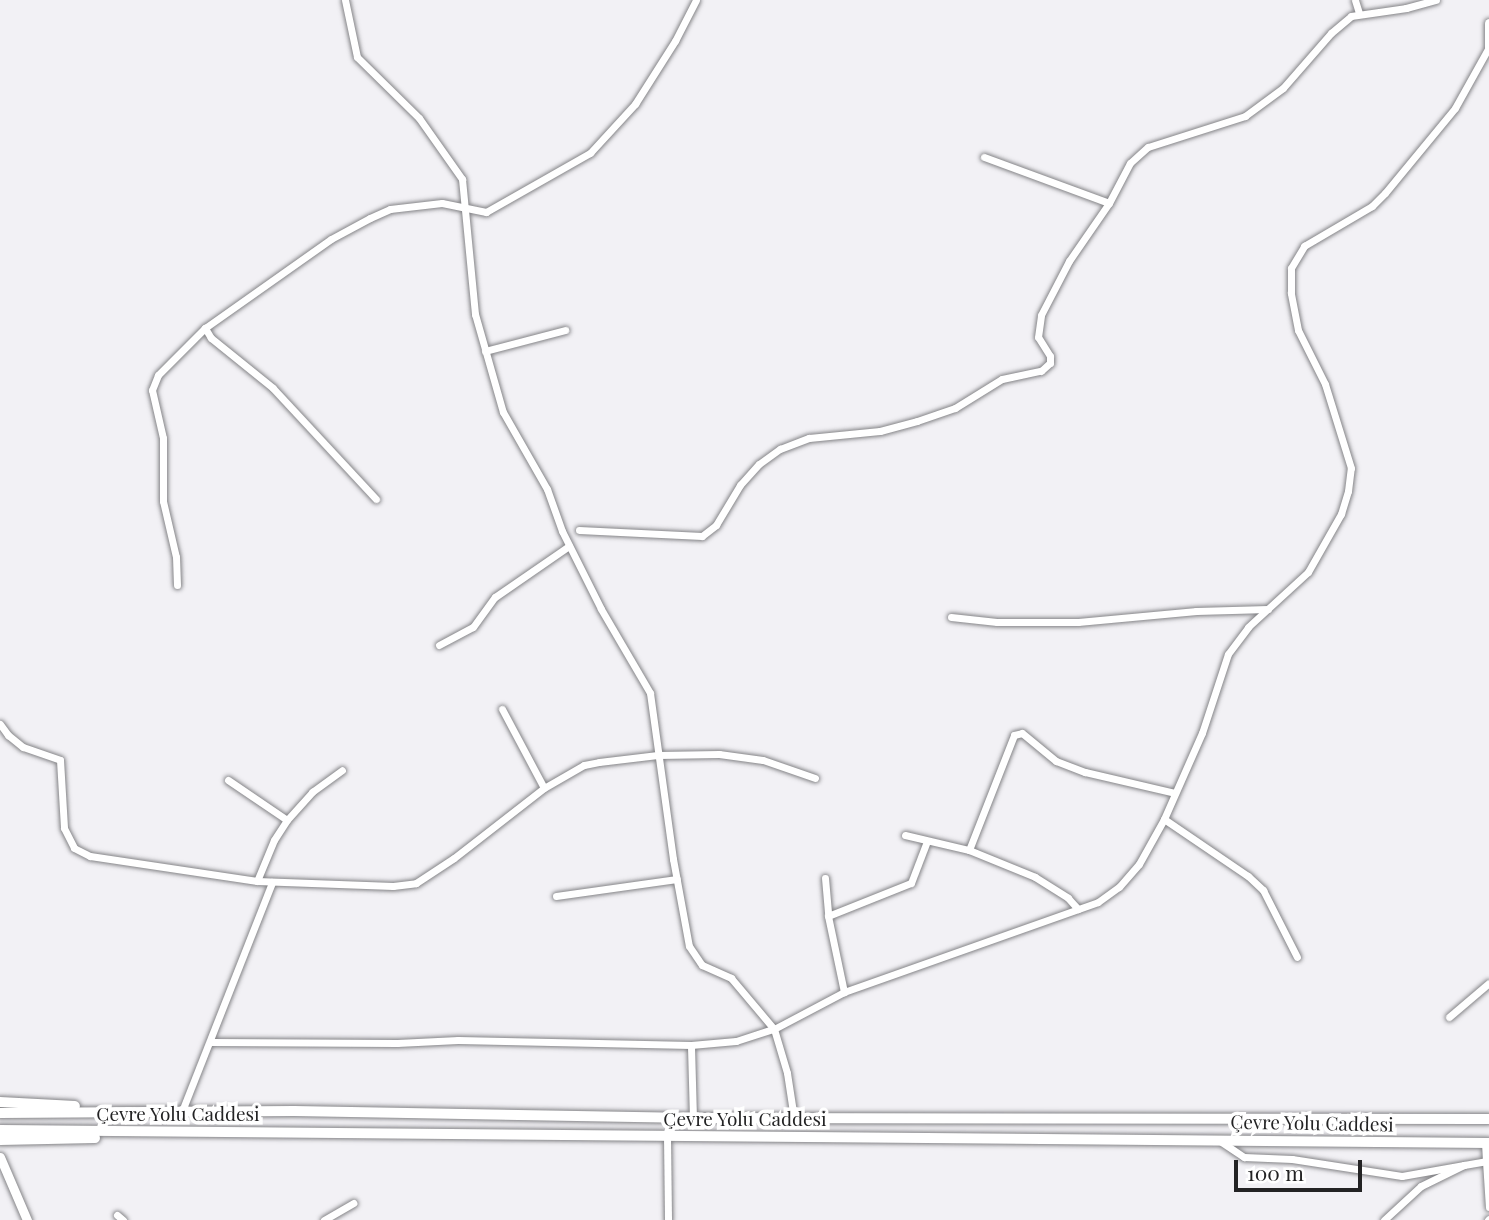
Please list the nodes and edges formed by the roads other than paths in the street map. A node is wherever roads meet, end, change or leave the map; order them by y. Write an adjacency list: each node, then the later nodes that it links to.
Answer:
1 (345, 0): 10 (street)
2 (696, 0): 10 (street)
3 (1355, 0): 5 (street)
4 (1436, 0): 5 (street)
5 (1359, 13): 9 (street)
6 (1489, 23): 7 (street)
7 (1489, 47): 18 (street)
8 (984, 157): 9 (street)
9 (1109, 203): 15 (street)
10 (463, 209): 11 (street); 13 (street)
11 (205, 328): 14 (street); 17 (street)
12 (565, 330): 13 (street)
13 (485, 351): 16 (street)
14 (376, 499)
15 (579, 530)
16 (569, 545): 20 (street); 23 (street)
17 (177, 584)
18 (1269, 609): 19 (street); 28 (street)
19 (951, 617)
20 (439, 645)
21 (502, 709): 27 (street)
22 (0, 723): 36 (street)
23 (658, 755): 25 (street); 27 (street); 35 (street)
24 (342, 770): 30 (street)
25 (815, 778)
26 (228, 780): 30 (street)
27 (544, 788): 37 (street)
28 (1175, 793): 29 (street); 33 (street)
29 (1164, 819): 39 (street); 41 (street)
30 (287, 820): 36 (street)
31 (905, 835): 32 (street)
32 (927, 841): 33 (street); 40 (street)
33 (969, 850): 39 (street)
34 (825, 878): 40 (street)
35 (677, 879): 38 (street); 45 (street)
36 (257, 881): 37 (street)
37 (272, 881): 46 (street)
38 (556, 896)
39 (1078, 909): 43 (street)
40 (828, 916): 43 (street)
41 (1297, 957)
42 (1489, 982): 44 (street)
43 (844, 992): 45 (street)
44 (1448, 1017)
45 (774, 1029): 47 (street); 53 (street)
46 (211, 1042): 47 (street); 49 (street)
47 (691, 1045): 52 (street)
48 (0, 1102): 50 (highway)
49 (182, 1111): 50 (highway, Çevre Yolu Caddesi); 52 (highway, Çevre Yolu Caddesi)
50 (140, 1112): 51 (highway, Çevre Yolu Caddesi)
51 (0, 1113)
52 (692, 1118): 53 (highway, Çevre Yolu Caddesi)
53 (794, 1118): 54 (highway, Çevre Yolu Caddesi)
54 (1489, 1119)
55 (0, 1130): 56 (highway, Çevre Yolu Caddesi)
56 (149, 1133): 57 (highway, Çevre Yolu Caddesi); 59 (highway)
57 (667, 1136): 58 (highway, Çevre Yolu Caddesi); 68 (street)
58 (1215, 1139): 60 (highway, Çevre Yolu Caddesi); 63 (street)
59 (0, 1140)
60 (1488, 1143): 62 (street)
61 (0, 1157): 66 (street)
62 (1486, 1161): 63 (street); 65 (street)
63 (1464, 1165): 69 (street)
64 (354, 1203): 67 (street)
65 (1489, 1207)
66 (26, 1220)
67 (324, 1220)
68 (668, 1220)
69 (1384, 1220)

